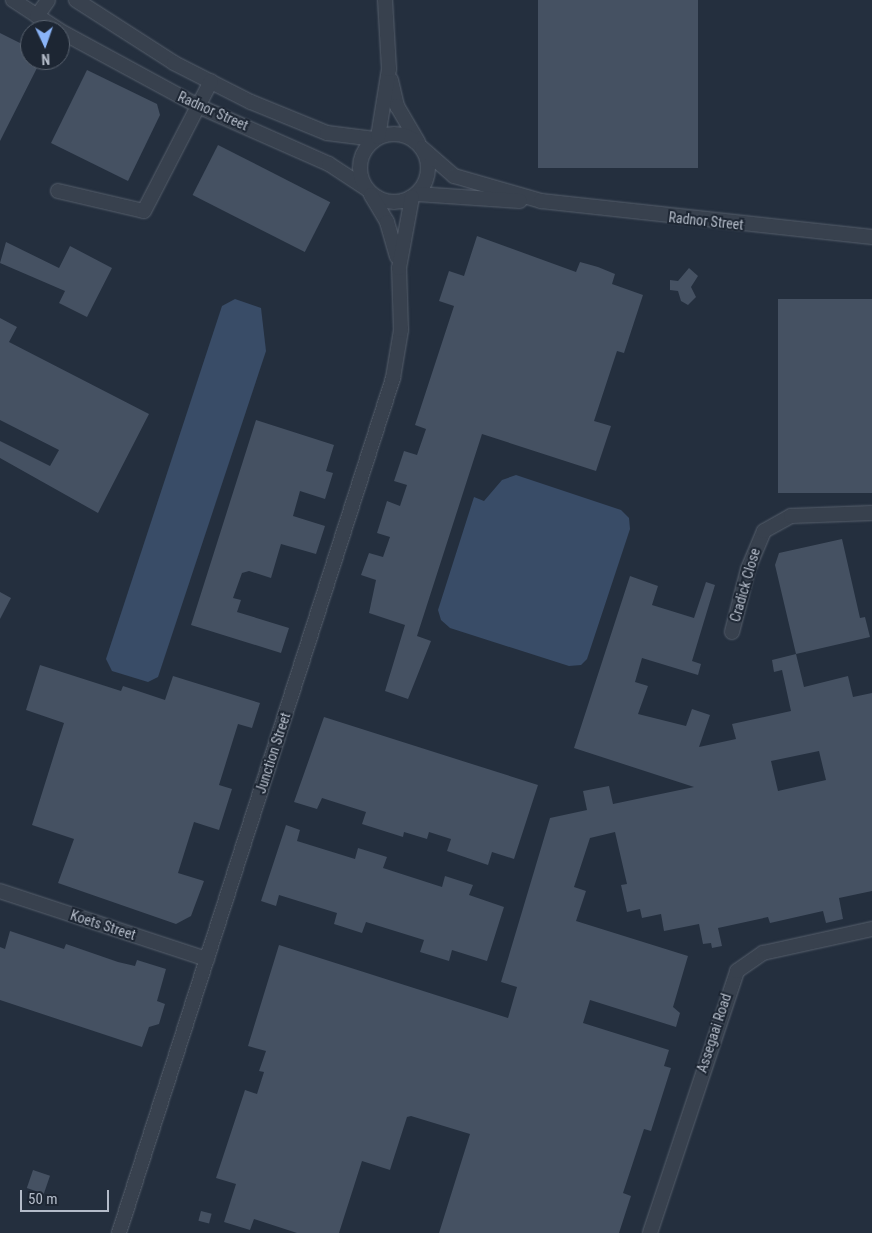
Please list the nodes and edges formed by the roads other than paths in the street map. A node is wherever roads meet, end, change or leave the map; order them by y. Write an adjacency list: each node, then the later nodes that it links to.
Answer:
1 (13, 0): 5 (street, Radnor Street)
2 (48, 0): 5 (street)
3 (76, 0): 9 (street, Radnor Street)
4 (385, 0): 8 (street)
5 (37, 16): 6 (street, Radnor Street)
6 (43, 20)
7 (70, 36): 10 (street, Radnor Street)
8 (389, 69): 11 (street); 12 (street)
9 (211, 81): 10 (street); 11 (street, Radnor Street)
10 (198, 106): 13 (street, Radnor Street); 14 (street)
11 (376, 138): 12 (street); 13 (street)
12 (421, 146): 15 (street); 16 (street, Radnor Street)
13 (368, 190): 15 (street); 18 (street, Junction Street)
14 (58, 191)
15 (414, 196): 16 (street, Radnor Street); 18 (street, Junction Street)
16 (541, 201): 17 (street, Radnor Street)
17 (872, 237)
18 (399, 268): 23 (street, Junction Street)
19 (872, 513): 20 (street, Cradick Close)
20 (732, 632)
21 (0, 890): 23 (street, Koets Street)
22 (872, 928): 25 (street, Assegaai Road)
23 (207, 959): 24 (street, Junction Street)
24 (119, 1233)
25 (650, 1233)

